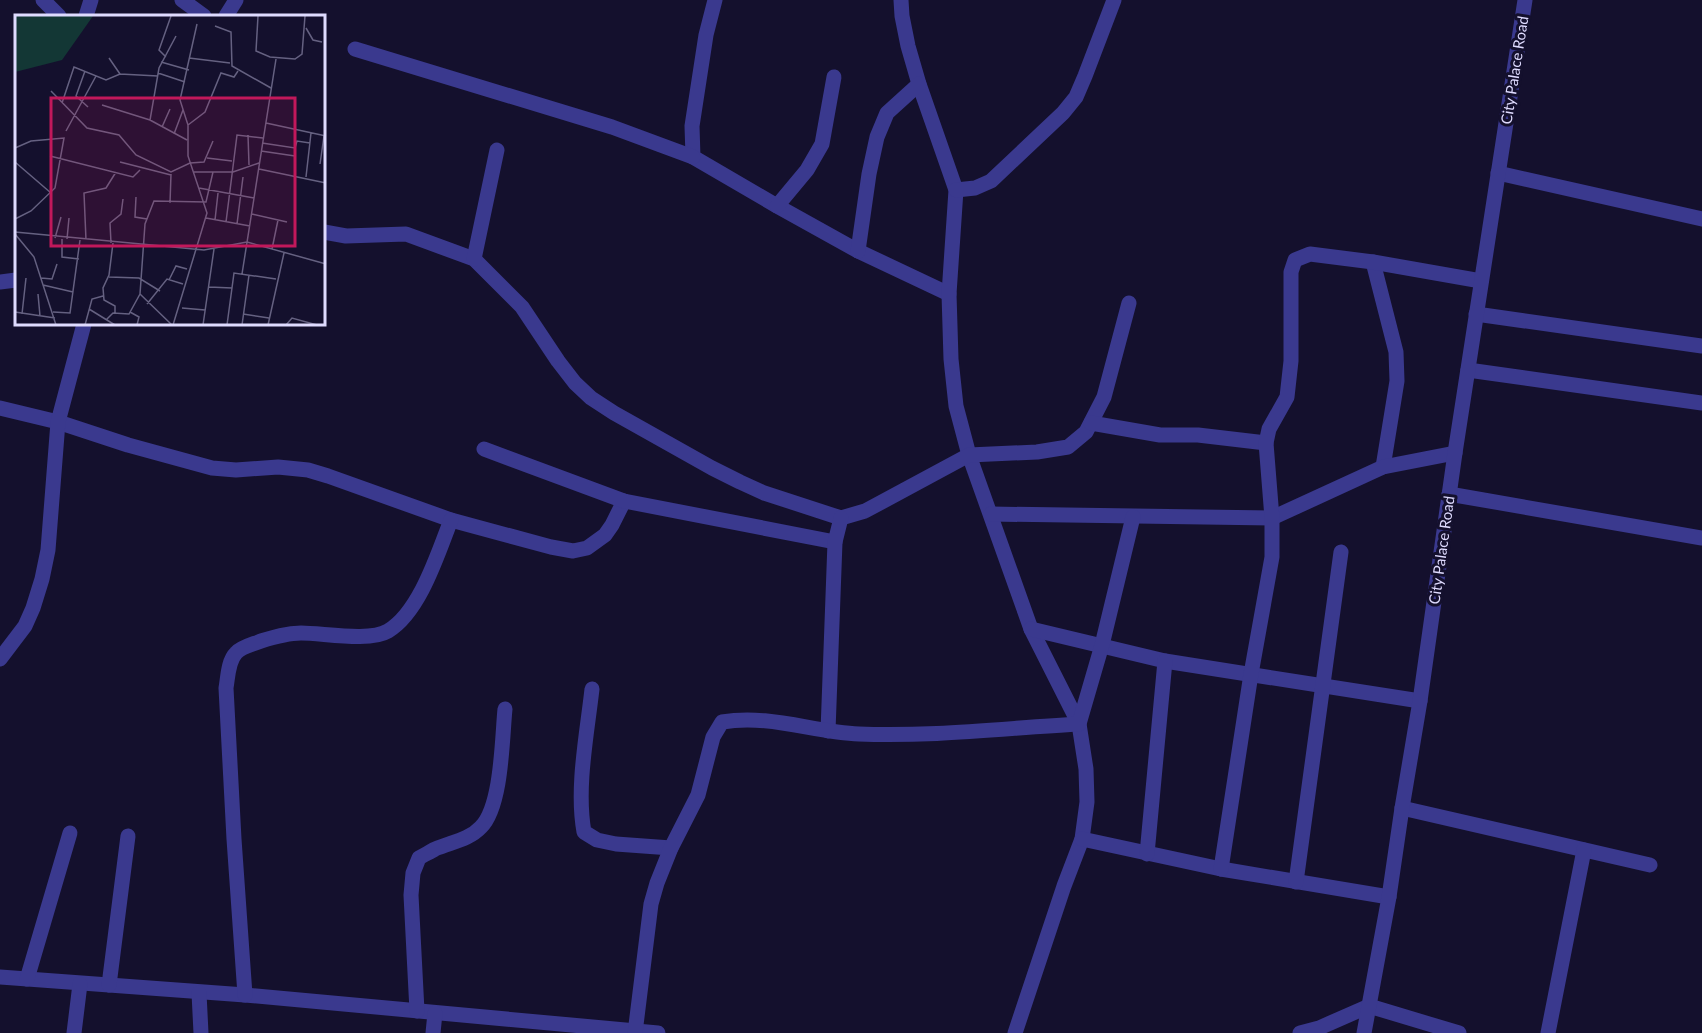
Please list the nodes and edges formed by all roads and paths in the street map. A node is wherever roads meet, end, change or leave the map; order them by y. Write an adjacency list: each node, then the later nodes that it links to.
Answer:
1 (43, 0): 9 (street)
2 (91, 0): 10 (street)
3 (182, 0): 11 (street)
4 (236, 0): 12 (street)
5 (715, 0): 17 (street)
6 (902, 0): 15 (street)
7 (1114, 0): 19 (street)
8 (1525, 0): 18 (street, City Palace Road)
9 (58, 15)
10 (86, 15)
11 (203, 15)
12 (227, 15)
13 (355, 49): 17 (street)
14 (834, 77): 20 (street)
15 (919, 84): 19 (street); 23 (street)
16 (497, 150): 24 (street)
17 (693, 157): 20 (street)
18 (1498, 172): 21 (street); 27 (street, City Palace Road)
19 (956, 190): 29 (street)
20 (777, 206): 23 (street)
21 (1702, 219)
22 (326, 232): 24 (street)
23 (858, 251): 29 (street)
24 (474, 259): 48 (street)
25 (1373, 262): 27 (street); 39 (street); 43 (street)
26 (15, 280): 28 (street)
27 (1481, 281): 31 (street, City Palace Road)
28 (0, 282)
29 (949, 294): 42 (street)
30 (1129, 303): 38 (street)
31 (1476, 314): 33 (street); 34 (street, City Palace Road)
32 (83, 326): 37 (street)
33 (1702, 346)
34 (1468, 370): 35 (street); 41 (street, City Palace Road)
35 (1702, 403)
36 (0, 408): 37 (street)
37 (58, 422): 50 (street); 56 (street)
38 (1091, 423): 39 (street); 42 (street)
39 (1266, 443): 49 (street)
40 (484, 449): 45 (street)
41 (1455, 453): 43 (street); 44 (street, City Palace Road)
42 (969, 455): 46 (street); 48 (street)
43 (1383, 466): 49 (street)
44 (1449, 494): 51 (street); 61 (street, City Palace Road)
45 (624, 501): 50 (street); 52 (street)
46 (991, 514): 47 (street); 54 (street)
47 (1133, 517): 49 (street); 55 (street)
48 (841, 518): 52 (street)
49 (1272, 518): 58 (street)
50 (451, 520): 81 (street)
51 (1702, 538)
52 (835, 542): 64 (street)
53 (1341, 552): 59 (street)
54 (1031, 629): 55 (street); 63 (street)
55 (1102, 645): 57 (street); 63 (street)
56 (0, 659)
57 (1165, 661): 58 (street); 71 (street)
58 (1251, 674): 59 (street); 73 (street)
59 (1324, 686): 61 (street); 74 (street)
60 (592, 689): 69 (street)
61 (1420, 701): 65 (street, City Palace Road)
62 (505, 709): 83 (street)
63 (1079, 724): 64 (street); 68 (street)
64 (828, 731): 69 (street)
65 (1402, 808): 70 (street); 75 (street, City Palace Road)
66 (70, 833): 77 (street)
67 (128, 836): 79 (street)
68 (1082, 839): 71 (street); 90 (street)
69 (671, 848): 85 (street)
70 (1584, 850): 72 (street); 94 (street)
71 (1148, 854): 73 (street)
72 (1650, 865)
73 (1221, 870): 74 (street)
74 (1296, 882): 75 (street)
75 (1389, 897): 82 (street, City Palace Road)
76 (0, 977): 77 (street)
77 (27, 979): 78 (street)
78 (80, 984): 79 (street); 86 (street)
79 (109, 985): 80 (street)
80 (199, 993): 81 (street); 87 (street)
81 (245, 995): 83 (street)
82 (1369, 1006): 91 (street); 92 (street, City Palace Road); 93 (street)
83 (417, 1011): 84 (street)
84 (435, 1013): 85 (street); 88 (street)
85 (635, 1032): 89 (street)
86 (74, 1033)
87 (201, 1033)
88 (433, 1033)
89 (658, 1033)
90 (1015, 1033)
91 (1300, 1033)
92 (1364, 1033)
93 (1459, 1033)
94 (1548, 1033)

